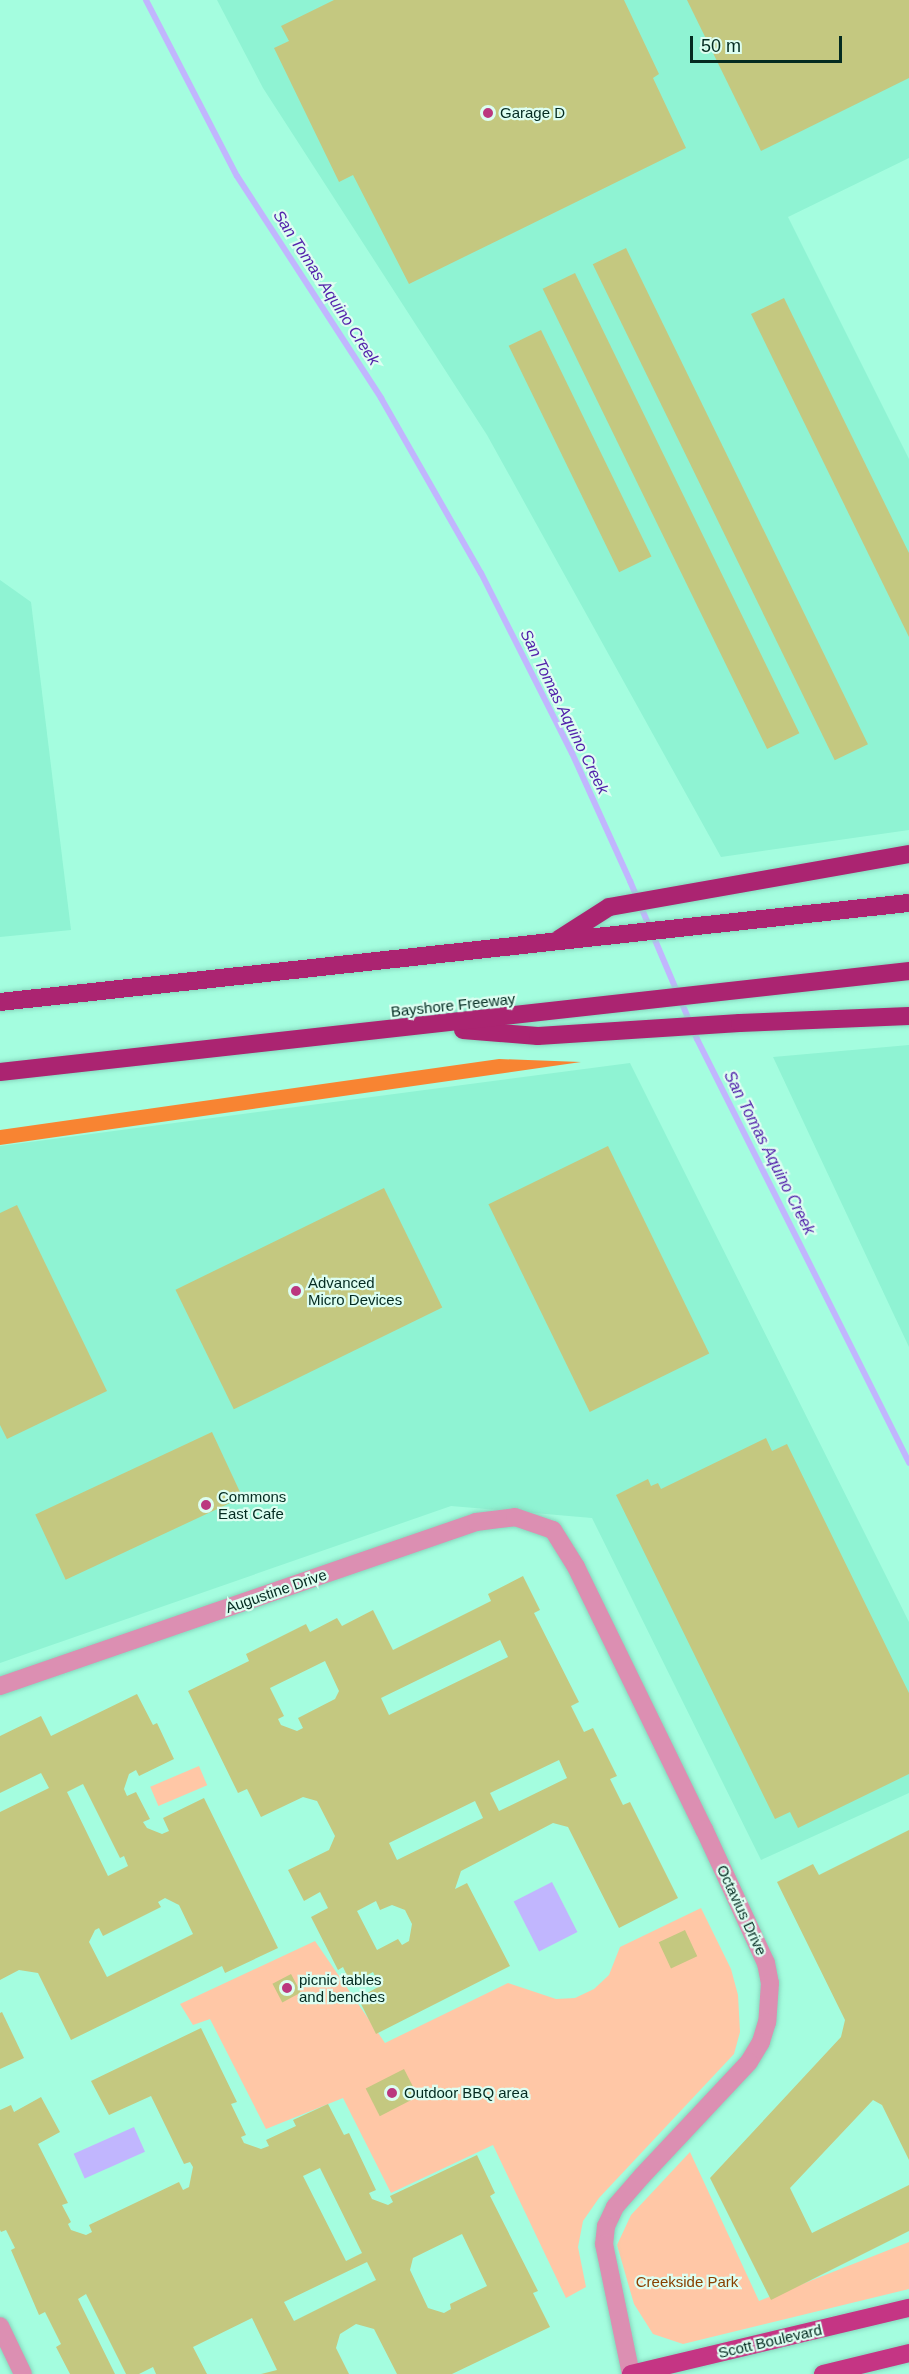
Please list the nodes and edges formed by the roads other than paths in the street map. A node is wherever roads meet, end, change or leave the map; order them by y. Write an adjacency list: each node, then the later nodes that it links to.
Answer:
1 (909, 854): 3 (highway)
2 (909, 903): 3 (highway)
3 (555, 941): 5 (highway)
4 (909, 971): 7 (highway, Bayshore Freeway)
5 (0, 1002)
6 (909, 1016): 7 (highway)
7 (416, 1027): 8 (highway, Bayshore Freeway)
8 (0, 1072)
9 (553, 1530): 10 (street, Augustine Drive); 15 (street, Octavius Drive)
10 (0, 1686)
11 (909, 2308): 15 (main road, Scott Boulevard)
12 (0, 2326): 14 (street)
13 (909, 2353): 16 (main road)
14 (23, 2374)
15 (631, 2374)
16 (822, 2374)

